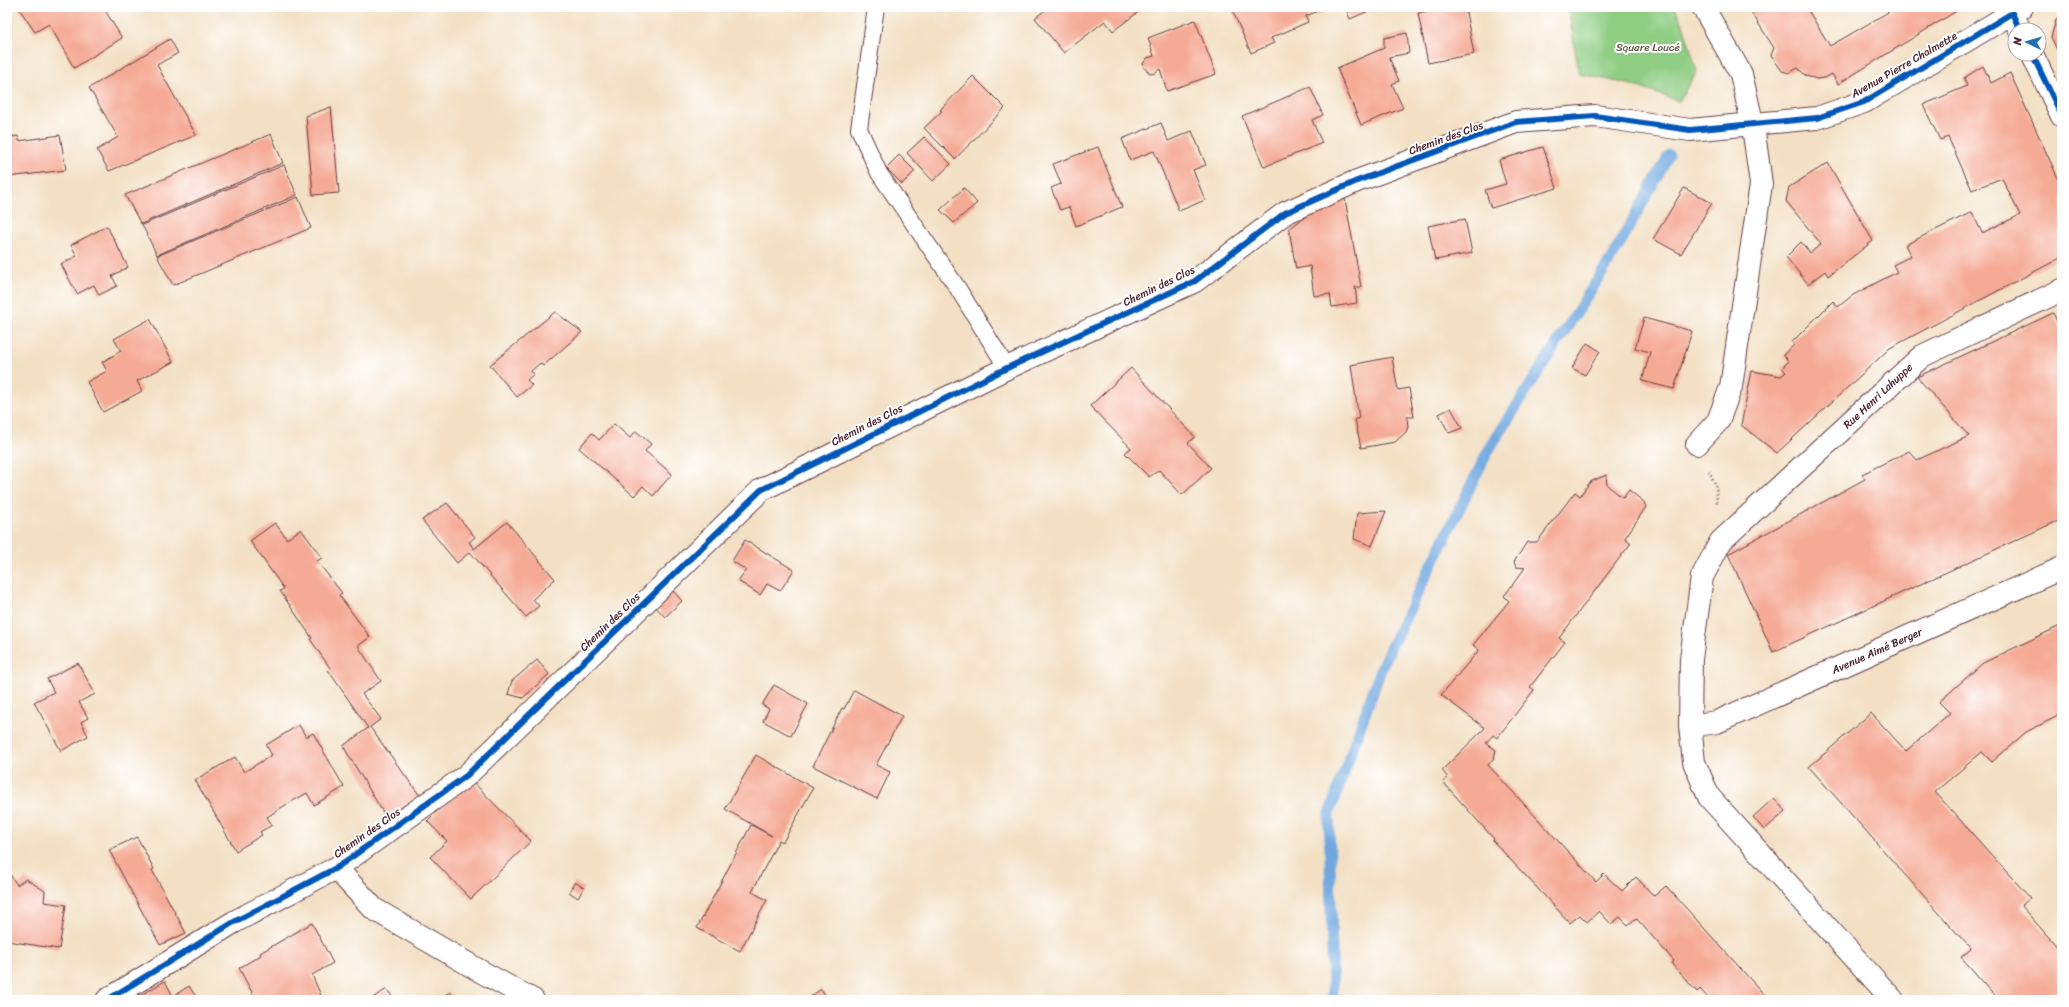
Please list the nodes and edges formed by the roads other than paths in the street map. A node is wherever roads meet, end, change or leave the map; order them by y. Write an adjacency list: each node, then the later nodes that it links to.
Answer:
1 (876, 7): 8 (lane)
2 (1703, 7): 6 (street)
3 (2018, 17): 6 (street, Avenue Pierre Chalmette)
4 (2036, 62): 5 (street)
5 (2062, 116)
6 (1753, 126): 8 (street, Chemin des Clos); 9 (street)
7 (2062, 290): 11 (street, Rue Henri Lahuppe)
8 (1007, 368): 12 (street, Chemin des Clos)
9 (1697, 444)
10 (2062, 568): 11 (street, Avenue Aimé Berger)
11 (1690, 726): 15 (street, Rue Henri Lahuppe)
12 (336, 868): 13 (street, Chemin des Clos); 14 (street)
13 (107, 1000)
14 (533, 1000)
15 (1893, 1000)

